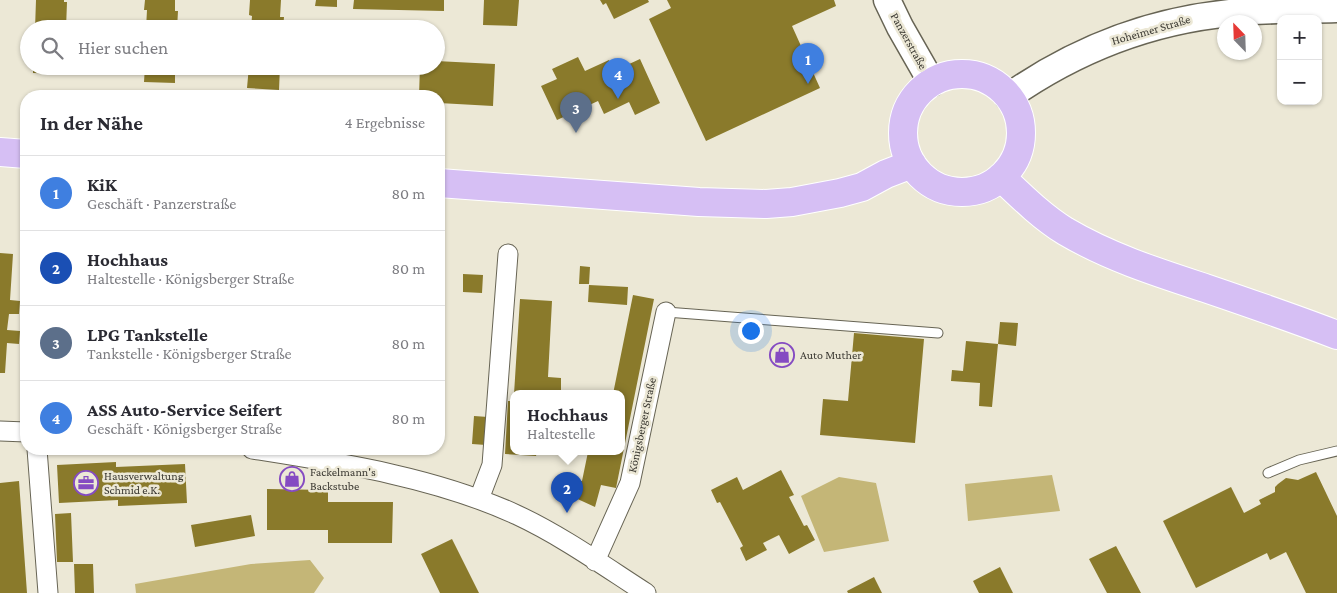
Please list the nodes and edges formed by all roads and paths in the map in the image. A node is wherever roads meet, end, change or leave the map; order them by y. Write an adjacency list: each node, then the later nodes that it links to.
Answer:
1 (887, 0): 3 (main road, Panzerstraße)
2 (1337, 9): 4 (main road, Hoheimer Straße)
3 (932, 83): 4 (main road); 7 (main road)
4 (1008, 97): 8 (main road)
5 (0, 152): 6 (main road)
6 (20, 154)
7 (912, 164): 8 (main road); 9 (main road)
8 (1001, 177): 13 (main road)
9 (445, 183)
10 (508, 254): 21 (street)
11 (666, 312): 12 (lane); 22 (street, Königsberger Straße)
12 (938, 333)
13 (1337, 335)
14 (0, 431): 15 (street)
15 (20, 432)
16 (1337, 451): 20 (lane)
17 (37, 455): 23 (street)
18 (332, 455): 19 (street)
19 (358, 457): 21 (street)
20 (1268, 473)
21 (479, 499): 22 (street)
22 (595, 561): 24 (street)
23 (48, 593)
24 (646, 593)

